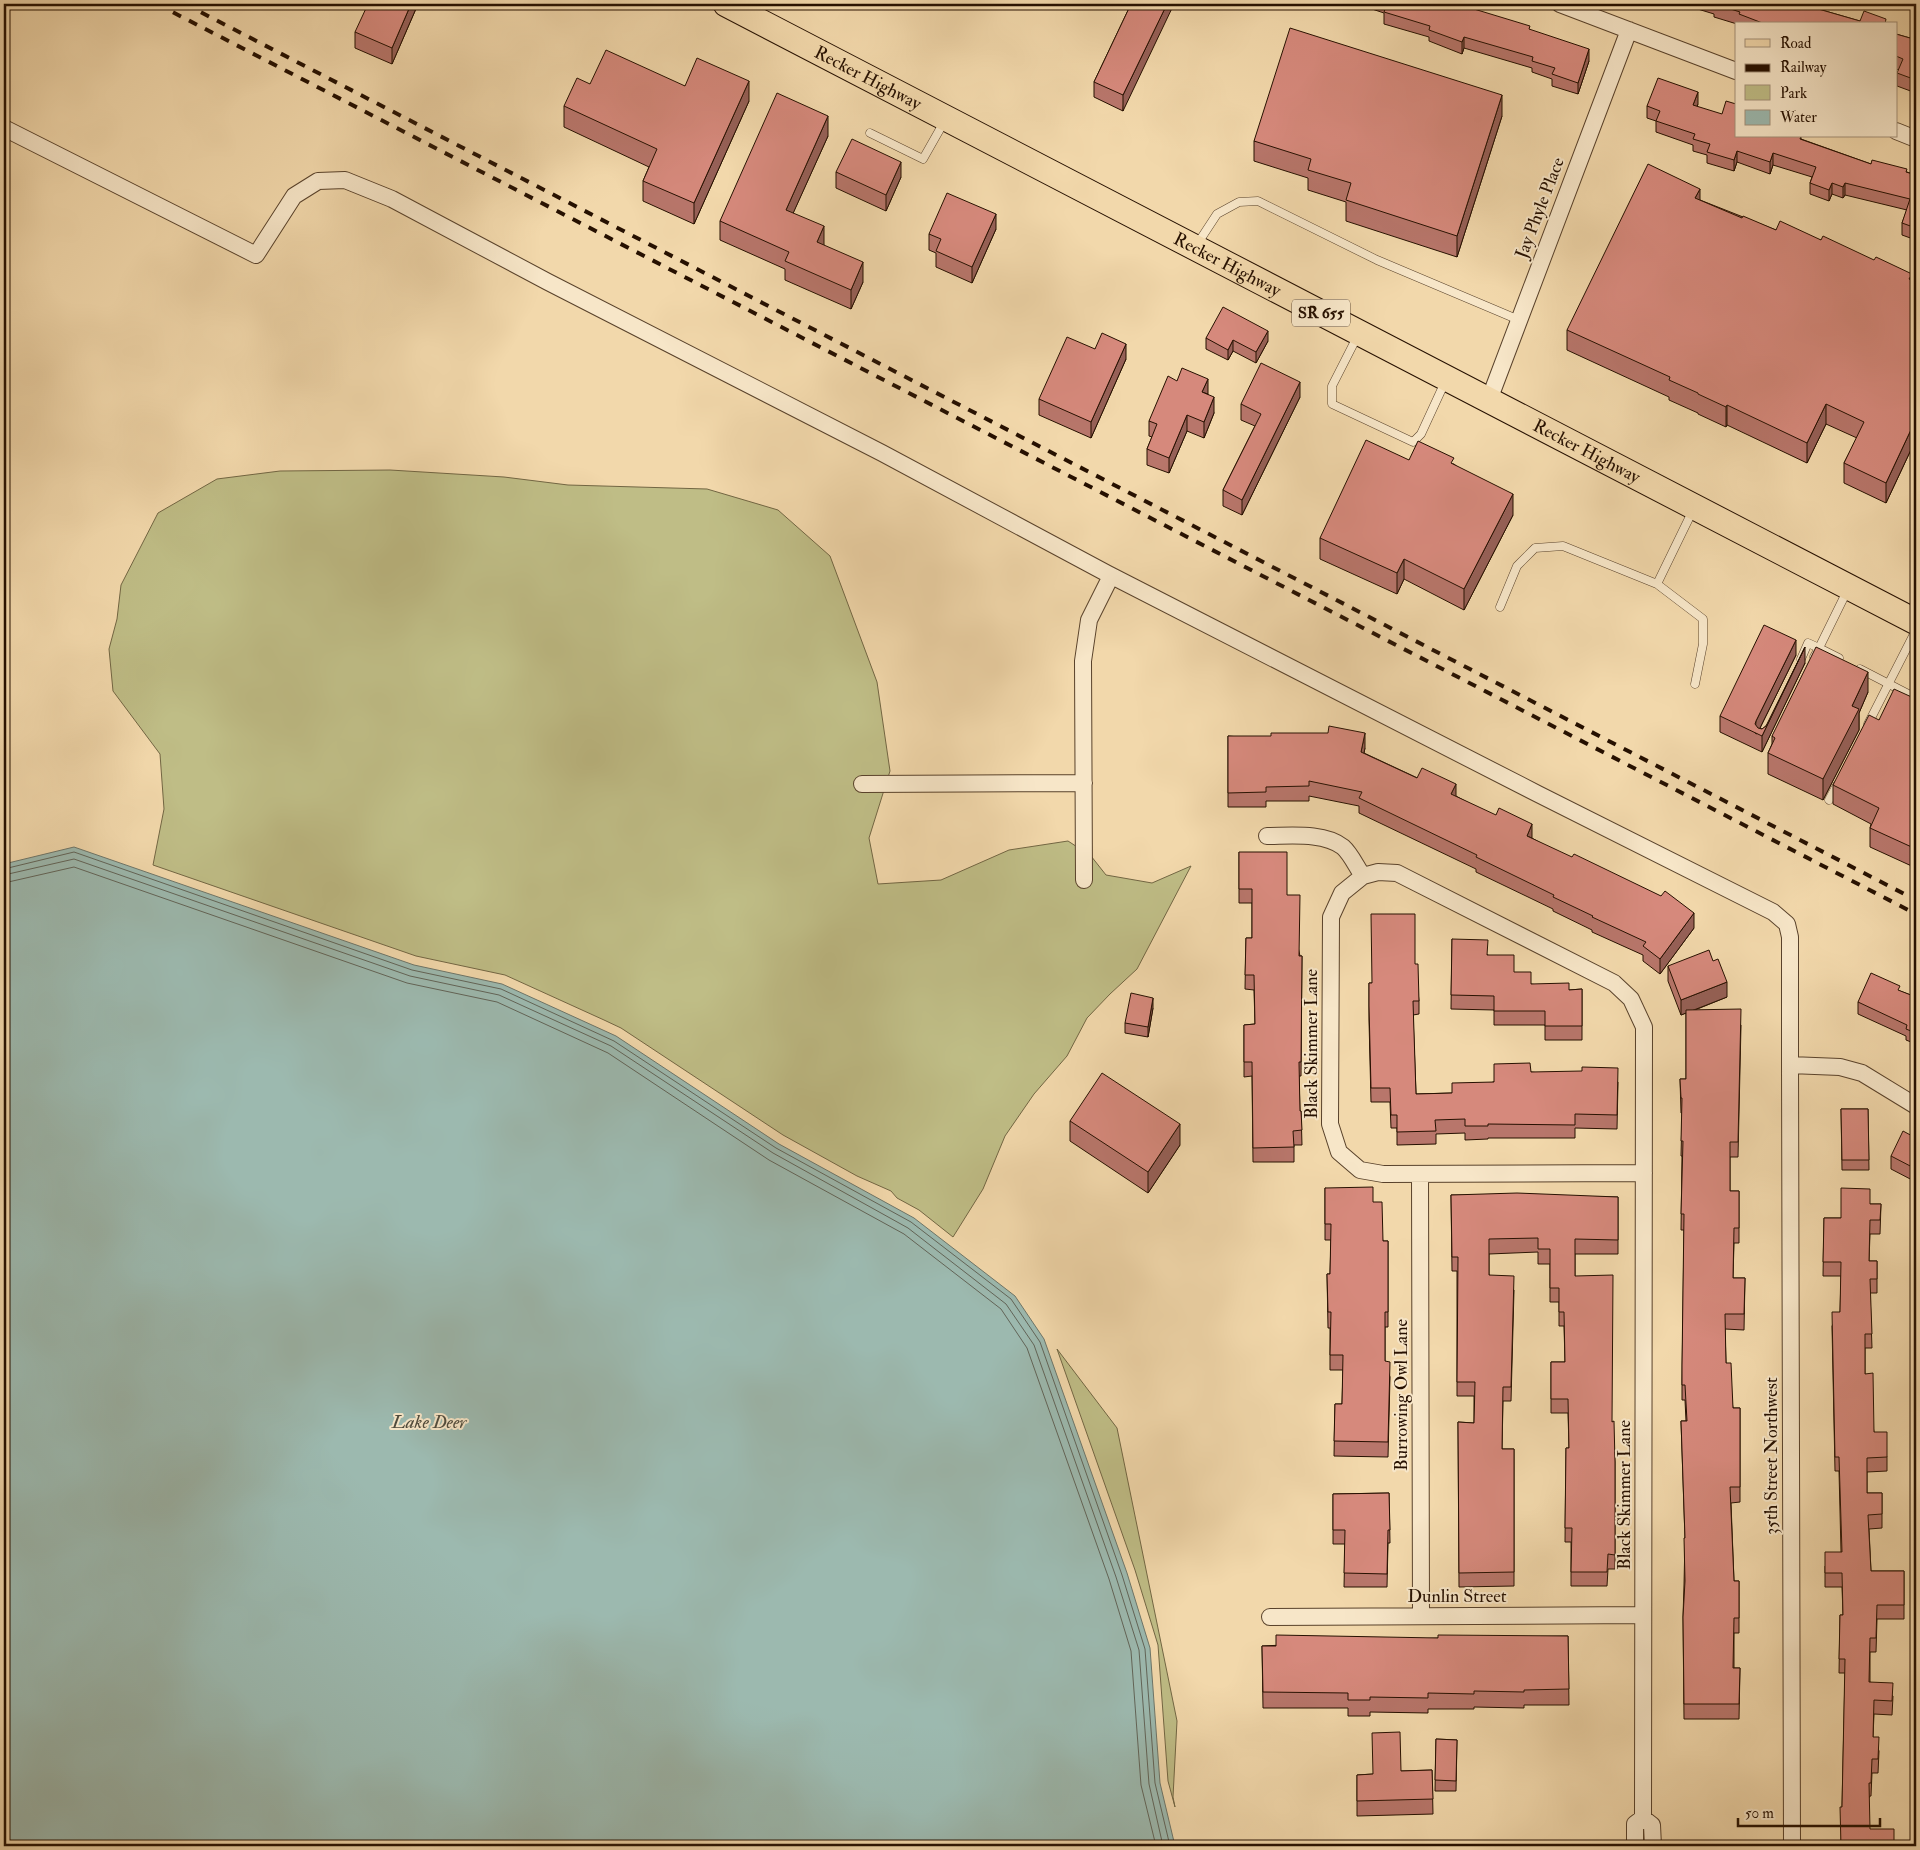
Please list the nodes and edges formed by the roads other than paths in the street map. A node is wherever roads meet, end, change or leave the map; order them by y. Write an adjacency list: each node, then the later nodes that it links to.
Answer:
1 (726, 4): 5 (main road, Recker Highway / SR 655)
2 (1560, 4): 3 (street)
3 (1628, 30): 4 (street); 11 (street, Jay Phyle Place)
4 (1735, 71)
5 (946, 118): 8 (lane); 10 (main road, Recker Highway / SR 655)
6 (4, 128): 16 (street, 35th Street Northwest)
7 (1898, 132): 9 (street)
8 (870, 133)
9 (1916, 139)
10 (1195, 248): 11 (lane); 12 (main road, Recker Highway / SR 655)
11 (1519, 320): 14 (street, Jay Phyle Place)
12 (1359, 333): 13 (main road, Recker Highway / SR 655); 13 (lane)
13 (1447, 378): 14 (main road, Recker Highway / SR 655)
14 (1489, 400): 15 (main road, Recker Highway / SR 655)
15 (1694, 508): 17 (lane); 18 (main road, Recker Highway / SR 655)
16 (1111, 576): 32 (street); 38 (street, 35th Street Northwest)
17 (1657, 584): 19 (lane); 27 (lane)
18 (1849, 588): 20 (main road, Recker Highway / SR 655); 22 (lane)
19 (1500, 607)
20 (1916, 622)
21 (1916, 630): 28 (lane)
22 (1818, 648): 23 (lane); 24 (lane); 26 (lane)
23 (1845, 661)
24 (1811, 663)
25 (1854, 666): 28 (lane)
26 (1795, 669)
27 (1695, 684)
28 (1889, 684): 29 (lane); 30 (lane)
29 (1916, 698)
30 (1863, 734)
31 (1842, 775): 34 (lane)
32 (1084, 783): 33 (street); 37 (street)
33 (862, 784)
34 (1829, 800)
35 (1267, 836): 36 (street)
36 (1363, 876): 40 (street, Black Skimmer Lane); 41 (street, Black Skimmer Lane)
37 (1084, 880)
38 (1790, 1065): 39 (street); 48 (street, 35th Street Northwest)
39 (1916, 1106)
40 (1644, 1173): 41 (street, Black Skimmer Lane); 42 (street, Black Skimmer Lane)
41 (1420, 1174): 43 (street, Burrowing Owl Lane)
42 (1643, 1615): 43 (street, Dunlin Street); 45 (street, Black Skimmer Lane)
43 (1421, 1616): 44 (street, Dunlin Street)
44 (1270, 1617)
45 (1643, 1818): 46 (street, Black Skimmer Lane); 47 (street, Black Skimmer Lane)
46 (1635, 1846)
47 (1653, 1846)
48 (1792, 1846)

